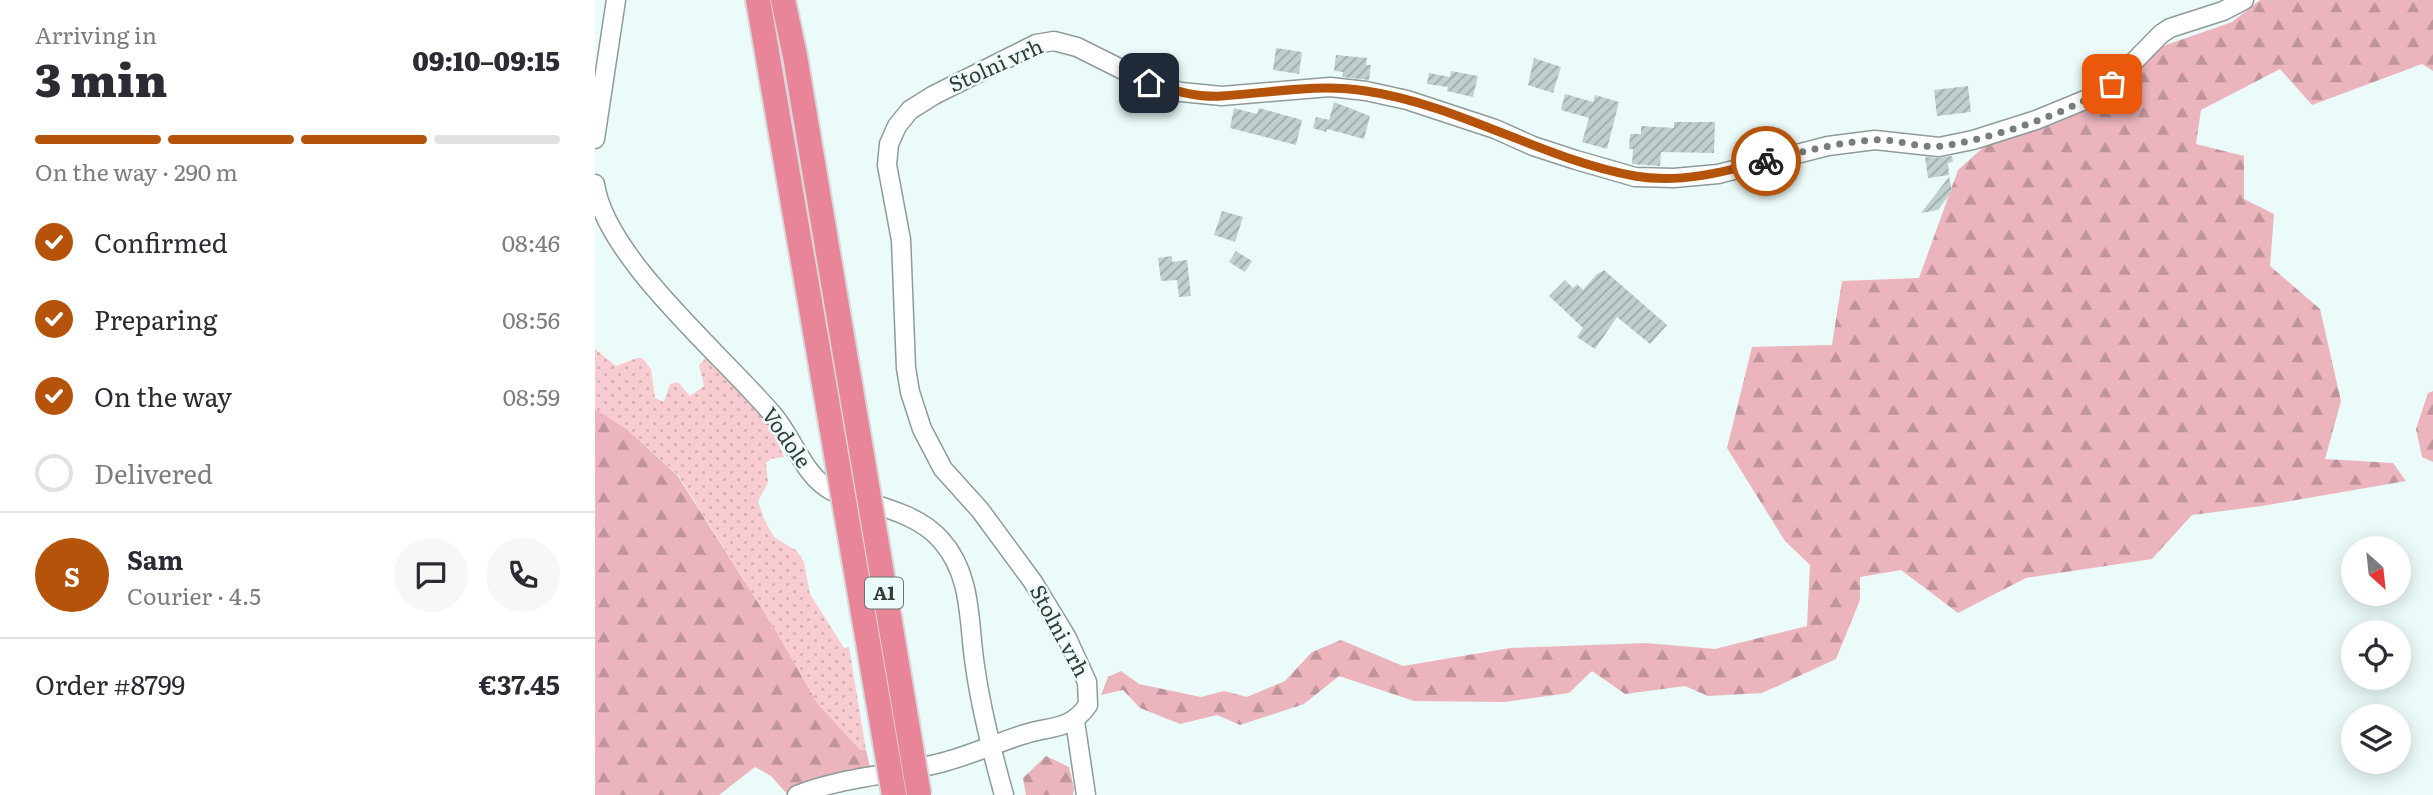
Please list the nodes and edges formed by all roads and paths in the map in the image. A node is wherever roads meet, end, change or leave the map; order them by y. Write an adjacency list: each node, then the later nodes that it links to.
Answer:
1 (616, 0): 5 (street)
2 (758, 0): 10 (highway, A1, bridge)
3 (783, 0): 11 (highway, A1, bridge)
4 (2244, 0): 7 (street, Stolni vrh)
5 (595, 139)
6 (595, 184): 8 (street, Vodole)
7 (1075, 721): 8 (street); 13 (street)
8 (990, 746): 9 (street); 12 (street, Vodole)
9 (797, 795)
10 (894, 795)
11 (919, 795)
12 (1004, 795)
13 (1086, 795)

